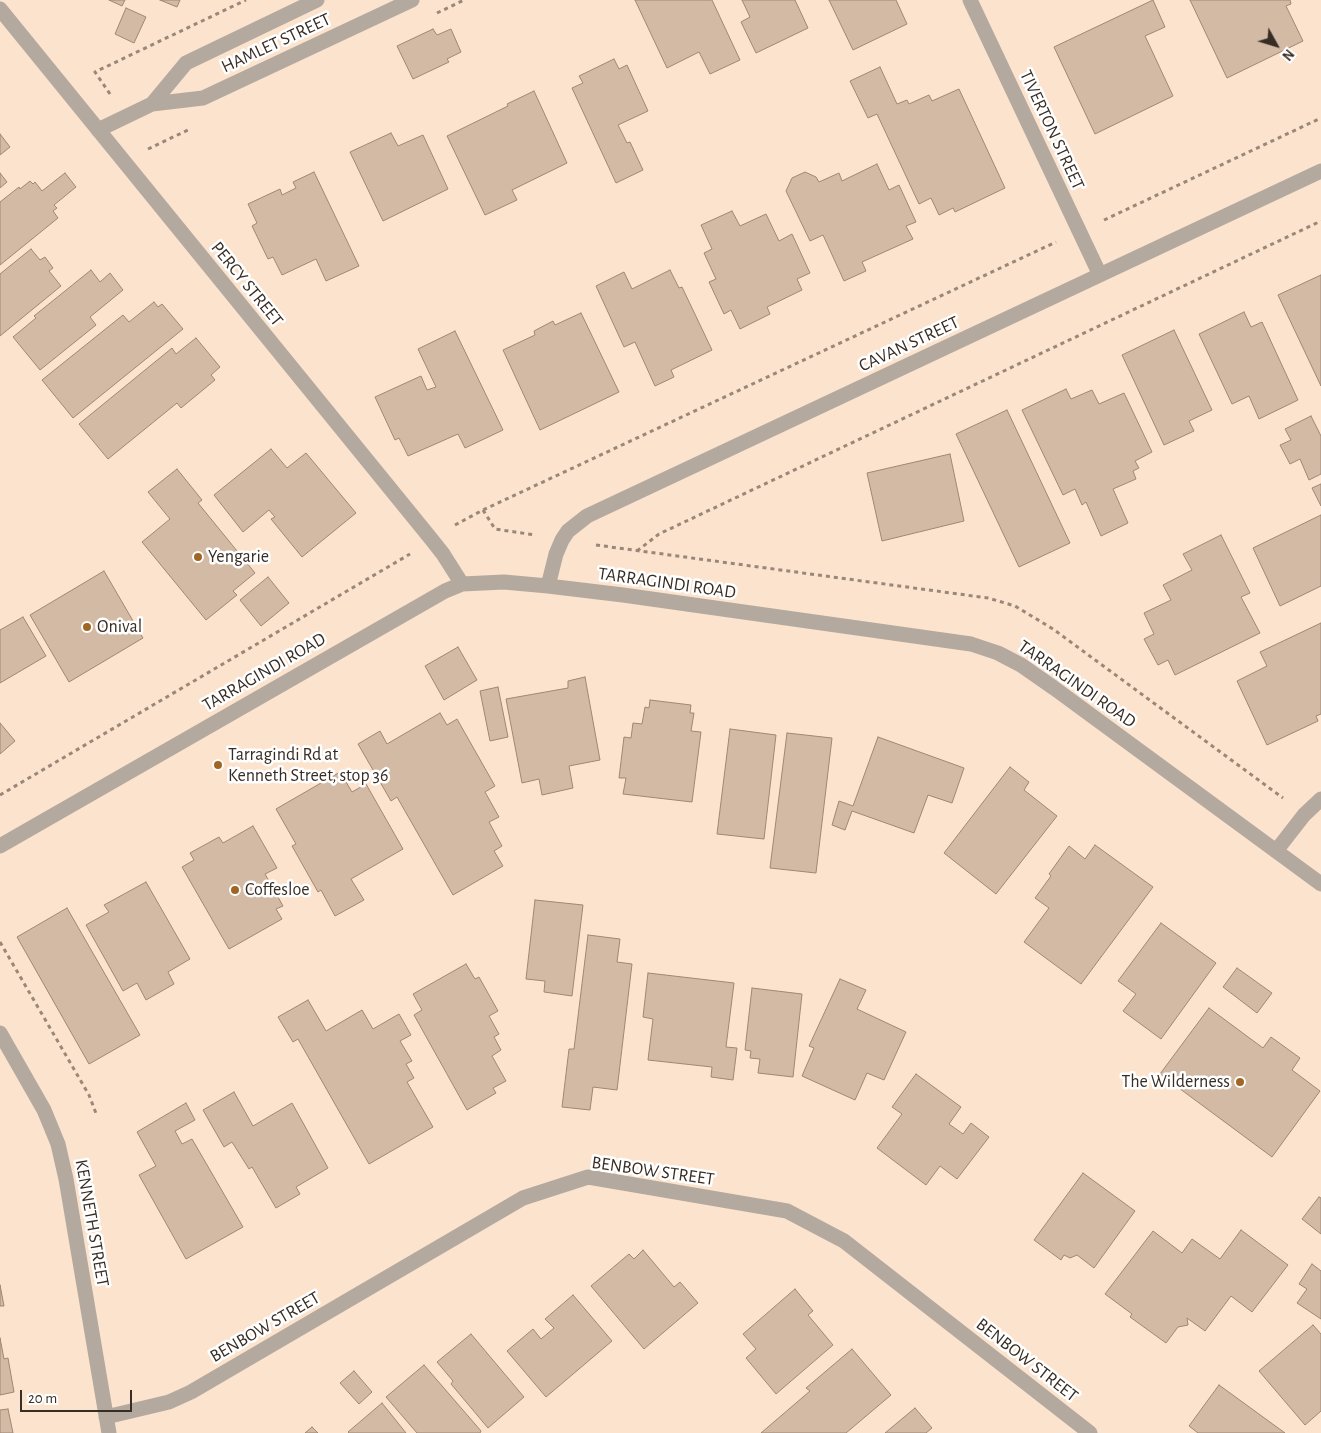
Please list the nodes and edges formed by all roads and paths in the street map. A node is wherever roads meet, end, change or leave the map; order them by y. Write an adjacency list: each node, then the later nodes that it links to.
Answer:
1 (246, 0): 6 (path)
2 (316, 0): 7 (street, HAMLET STREET)
3 (412, 0): 7 (street, HAMLET STREET)
4 (970, 0): 14 (street, TIVERTON STREET)
5 (0, 9): 9 (street, PERCY STREET)
6 (95, 72)
7 (152, 104): 9 (street, HAMLET STREET)
8 (1321, 118): 12 (path)
9 (98, 130): 20 (street, PERCY STREET)
10 (1321, 171): 14 (street, CAVAN STREET)
11 (1321, 221): 18 (path)
12 (1096, 224)
13 (1058, 241): 15 (path)
14 (1100, 275): 21 (street, CAVAN STREET)
15 (483, 510): 16 (path); 17 (path)
16 (452, 527)
17 (494, 529)
18 (636, 551)
19 (413, 552): 22 (path)
20 (462, 584): 21 (street, TARRAGINDI ROAD); 24 (street, TARRAGINDI ROAD)
21 (548, 586): 25 (street, TARRAGINDI ROAD)
22 (0, 795)
23 (1321, 799): 25 (street)
24 (0, 846)
25 (1276, 851): 26 (street, TARRAGINDI ROAD)
26 (1321, 884)
27 (0, 942): 29 (path)
28 (0, 1033): 30 (street, KENNETH STREET)
29 (98, 1116)
30 (106, 1417): 31 (street, KENNETH STREET); 32 (street, BENBOW STREET)
31 (109, 1433)
32 (1090, 1433)

